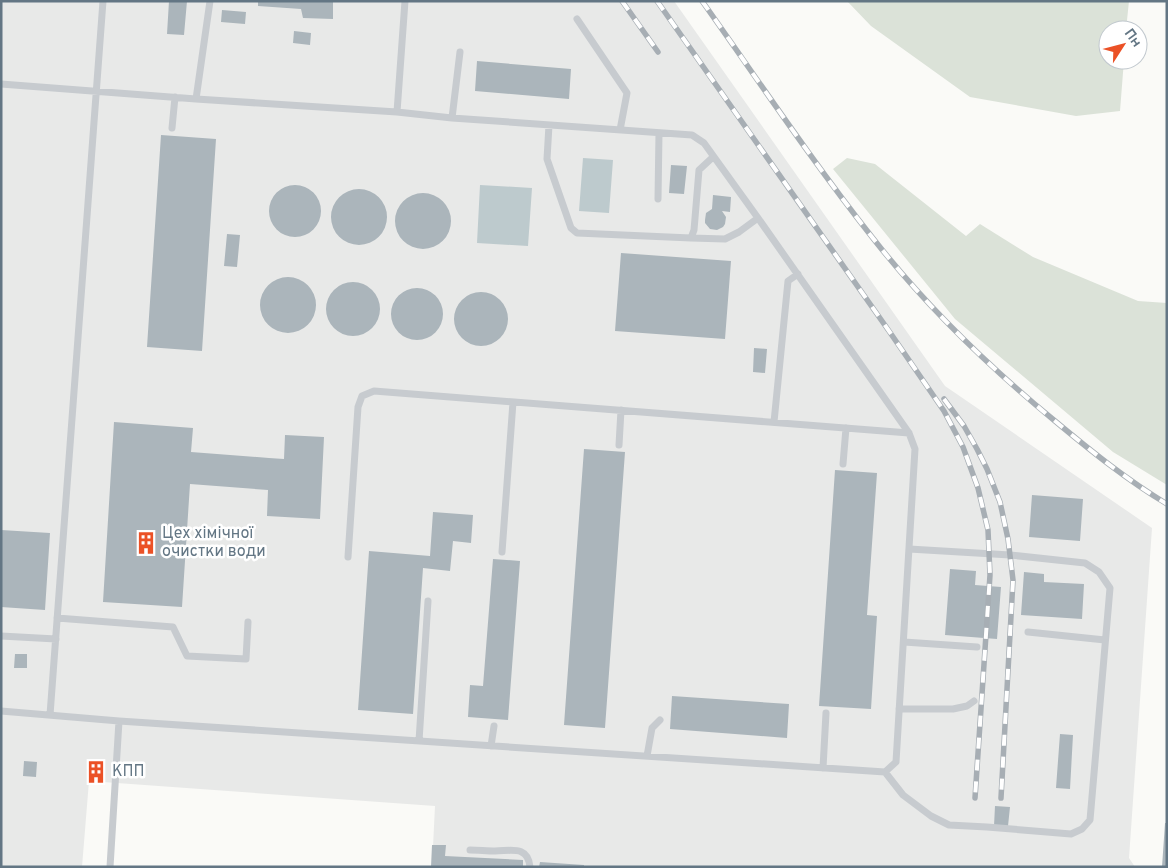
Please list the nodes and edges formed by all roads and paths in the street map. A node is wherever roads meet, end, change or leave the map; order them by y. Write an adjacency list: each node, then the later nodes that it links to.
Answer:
1 (103, 1): 7 (lane)
2 (210, 1): 9 (lane)
3 (405, 1): 10 (lane)
4 (577, 18): 14 (lane)
5 (460, 52): 11 (lane)
6 (1, 84): 7 (lane)
7 (96, 91): 8 (lane); 32 (lane)
8 (175, 97): 9 (lane); 13 (lane)
9 (196, 99): 10 (lane)
10 (397, 112): 11 (lane)
11 (452, 118): 12 (lane)
12 (548, 125): 14 (lane); 19 (lane)
13 (172, 128)
14 (620, 130): 15 (lane)
15 (659, 133): 16 (lane); 17 (lane)
16 (714, 157): 18 (lane); 19 (lane)
17 (658, 198)
18 (758, 218): 19 (lane); 20 (lane)
19 (692, 238)
20 (798, 274): 23 (lane); 25 (lane)
21 (513, 402): 22 (lane); 29 (lane); 30 (lane)
22 (621, 410): 23 (lane); 26 (lane)
23 (774, 422): 24 (lane)
24 (846, 428): 25 (lane); 27 (lane)
25 (909, 433): 28 (lane)
26 (619, 445)
27 (843, 464)
28 (909, 549): 37 (lane); 38 (lane)
29 (502, 552)
30 (348, 557)
31 (428, 601): 48 (lane)
32 (57, 618): 33 (lane); 36 (lane)
33 (248, 622)
34 (1028, 632): 37 (lane)
35 (1, 636): 36 (lane)
36 (56, 639): 44 (lane)
37 (1105, 640): 52 (lane)
38 (904, 642): 39 (lane); 41 (lane)
39 (977, 647)
40 (974, 701): 41 (lane)
41 (900, 709): 52 (lane)
42 (1, 712): 44 (lane)
43 (826, 713): 51 (lane)
44 (50, 716): 46 (lane)
45 (660, 720): 50 (lane)
46 (119, 721): 48 (lane); 54 (lane)
47 (494, 726): 49 (lane)
48 (419, 741): 49 (lane)
49 (491, 746): 50 (lane)
50 (647, 756): 51 (lane)
51 (823, 768): 52 (lane)
52 (885, 772)
53 (470, 850): 55 (lane)
54 (110, 867)
55 (530, 867)

